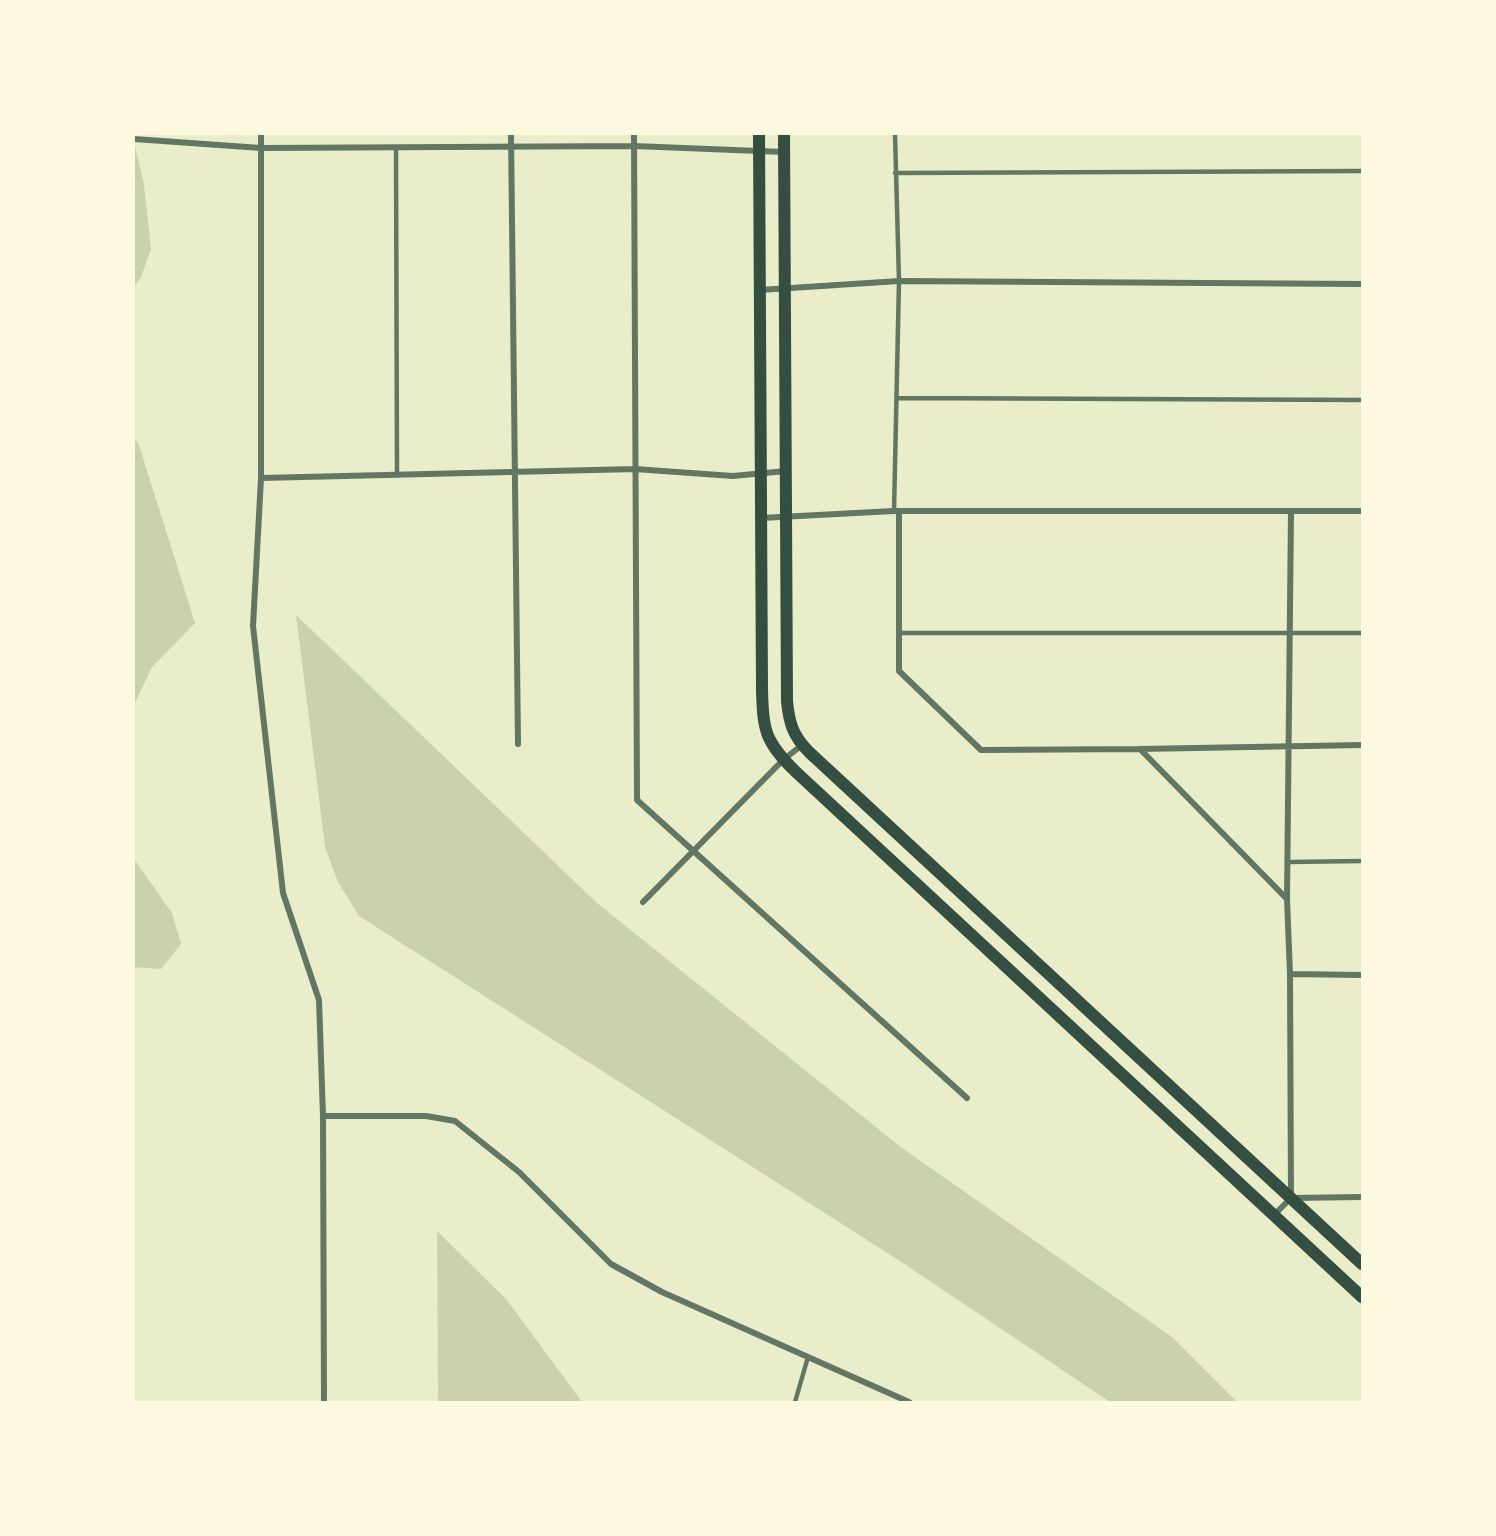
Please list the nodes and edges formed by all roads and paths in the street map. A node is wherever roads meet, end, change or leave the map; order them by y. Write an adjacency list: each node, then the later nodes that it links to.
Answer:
1 (261, 134): 11 (street)
2 (511, 134): 10 (street)
3 (634, 134): 8 (street)
4 (759, 134): 12 (main road)
5 (784, 134): 13 (main road)
6 (895, 134): 15 (lane)
7 (134, 139): 11 (street)
8 (634, 146): 10 (street); 12 (street); 22 (street)
9 (396, 147): 10 (street); 11 (street); 26 (lane)
10 (511, 147): 24 (street)
11 (261, 148): 27 (street)
12 (759, 152): 13 (street); 19 (main road)
13 (785, 152): 18 (main road)
14 (1362, 171): 15 (lane)
15 (896, 172): 16 (lane)
16 (899, 281): 17 (street); 18 (street); 20 (lane)
17 (1362, 284)
18 (785, 289): 19 (street); 23 (main road)
19 (760, 291): 25 (main road)
20 (897, 398): 21 (lane); 28 (lane)
21 (1362, 400)
22 (635, 469): 24 (street); 25 (street); 42 (street)
23 (786, 471): 25 (street); 31 (main road)
24 (514, 472): 26 (street); 36 (street)
25 (761, 472): 32 (main road)
26 (398, 474): 27 (street)
27 (261, 478): 50 (street)
28 (897, 511): 30 (street); 31 (street); 33 (street)
29 (1362, 511): 30 (street)
30 (1291, 512): 34 (street)
31 (786, 517): 32 (street); 37 (main road)
32 (761, 518): 41 (main road)
33 (899, 633): 34 (lane); 40 (street)
34 (1290, 633): 35 (lane); 39 (street)
35 (1362, 633)
36 (518, 744)
37 (802, 745): 41 (street); 52 (main road)
38 (1362, 745): 39 (street)
39 (1289, 746): 40 (street); 44 (street)
40 (1140, 749): 45 (street)
41 (783, 760): 42 (street); 53 (main road)
42 (694, 850): 46 (street); 49 (street)
43 (1362, 861): 44 (lane)
44 (1288, 862): 45 (street)
45 (1287, 899): 47 (street)
46 (643, 902)
47 (1290, 974): 48 (street); 52 (street)
48 (1362, 975)
49 (967, 1098)
50 (323, 1116): 56 (street); 58 (street)
51 (1362, 1197): 52 (street)
52 (1291, 1198): 53 (street); 54 (main road)
53 (1274, 1215): 55 (main road)
54 (1362, 1264)
55 (1362, 1297)
56 (808, 1357): 57 (street); 59 (lane)
57 (899, 1400): 60 (street)
58 (324, 1402)
59 (795, 1402)
60 (909, 1402)

